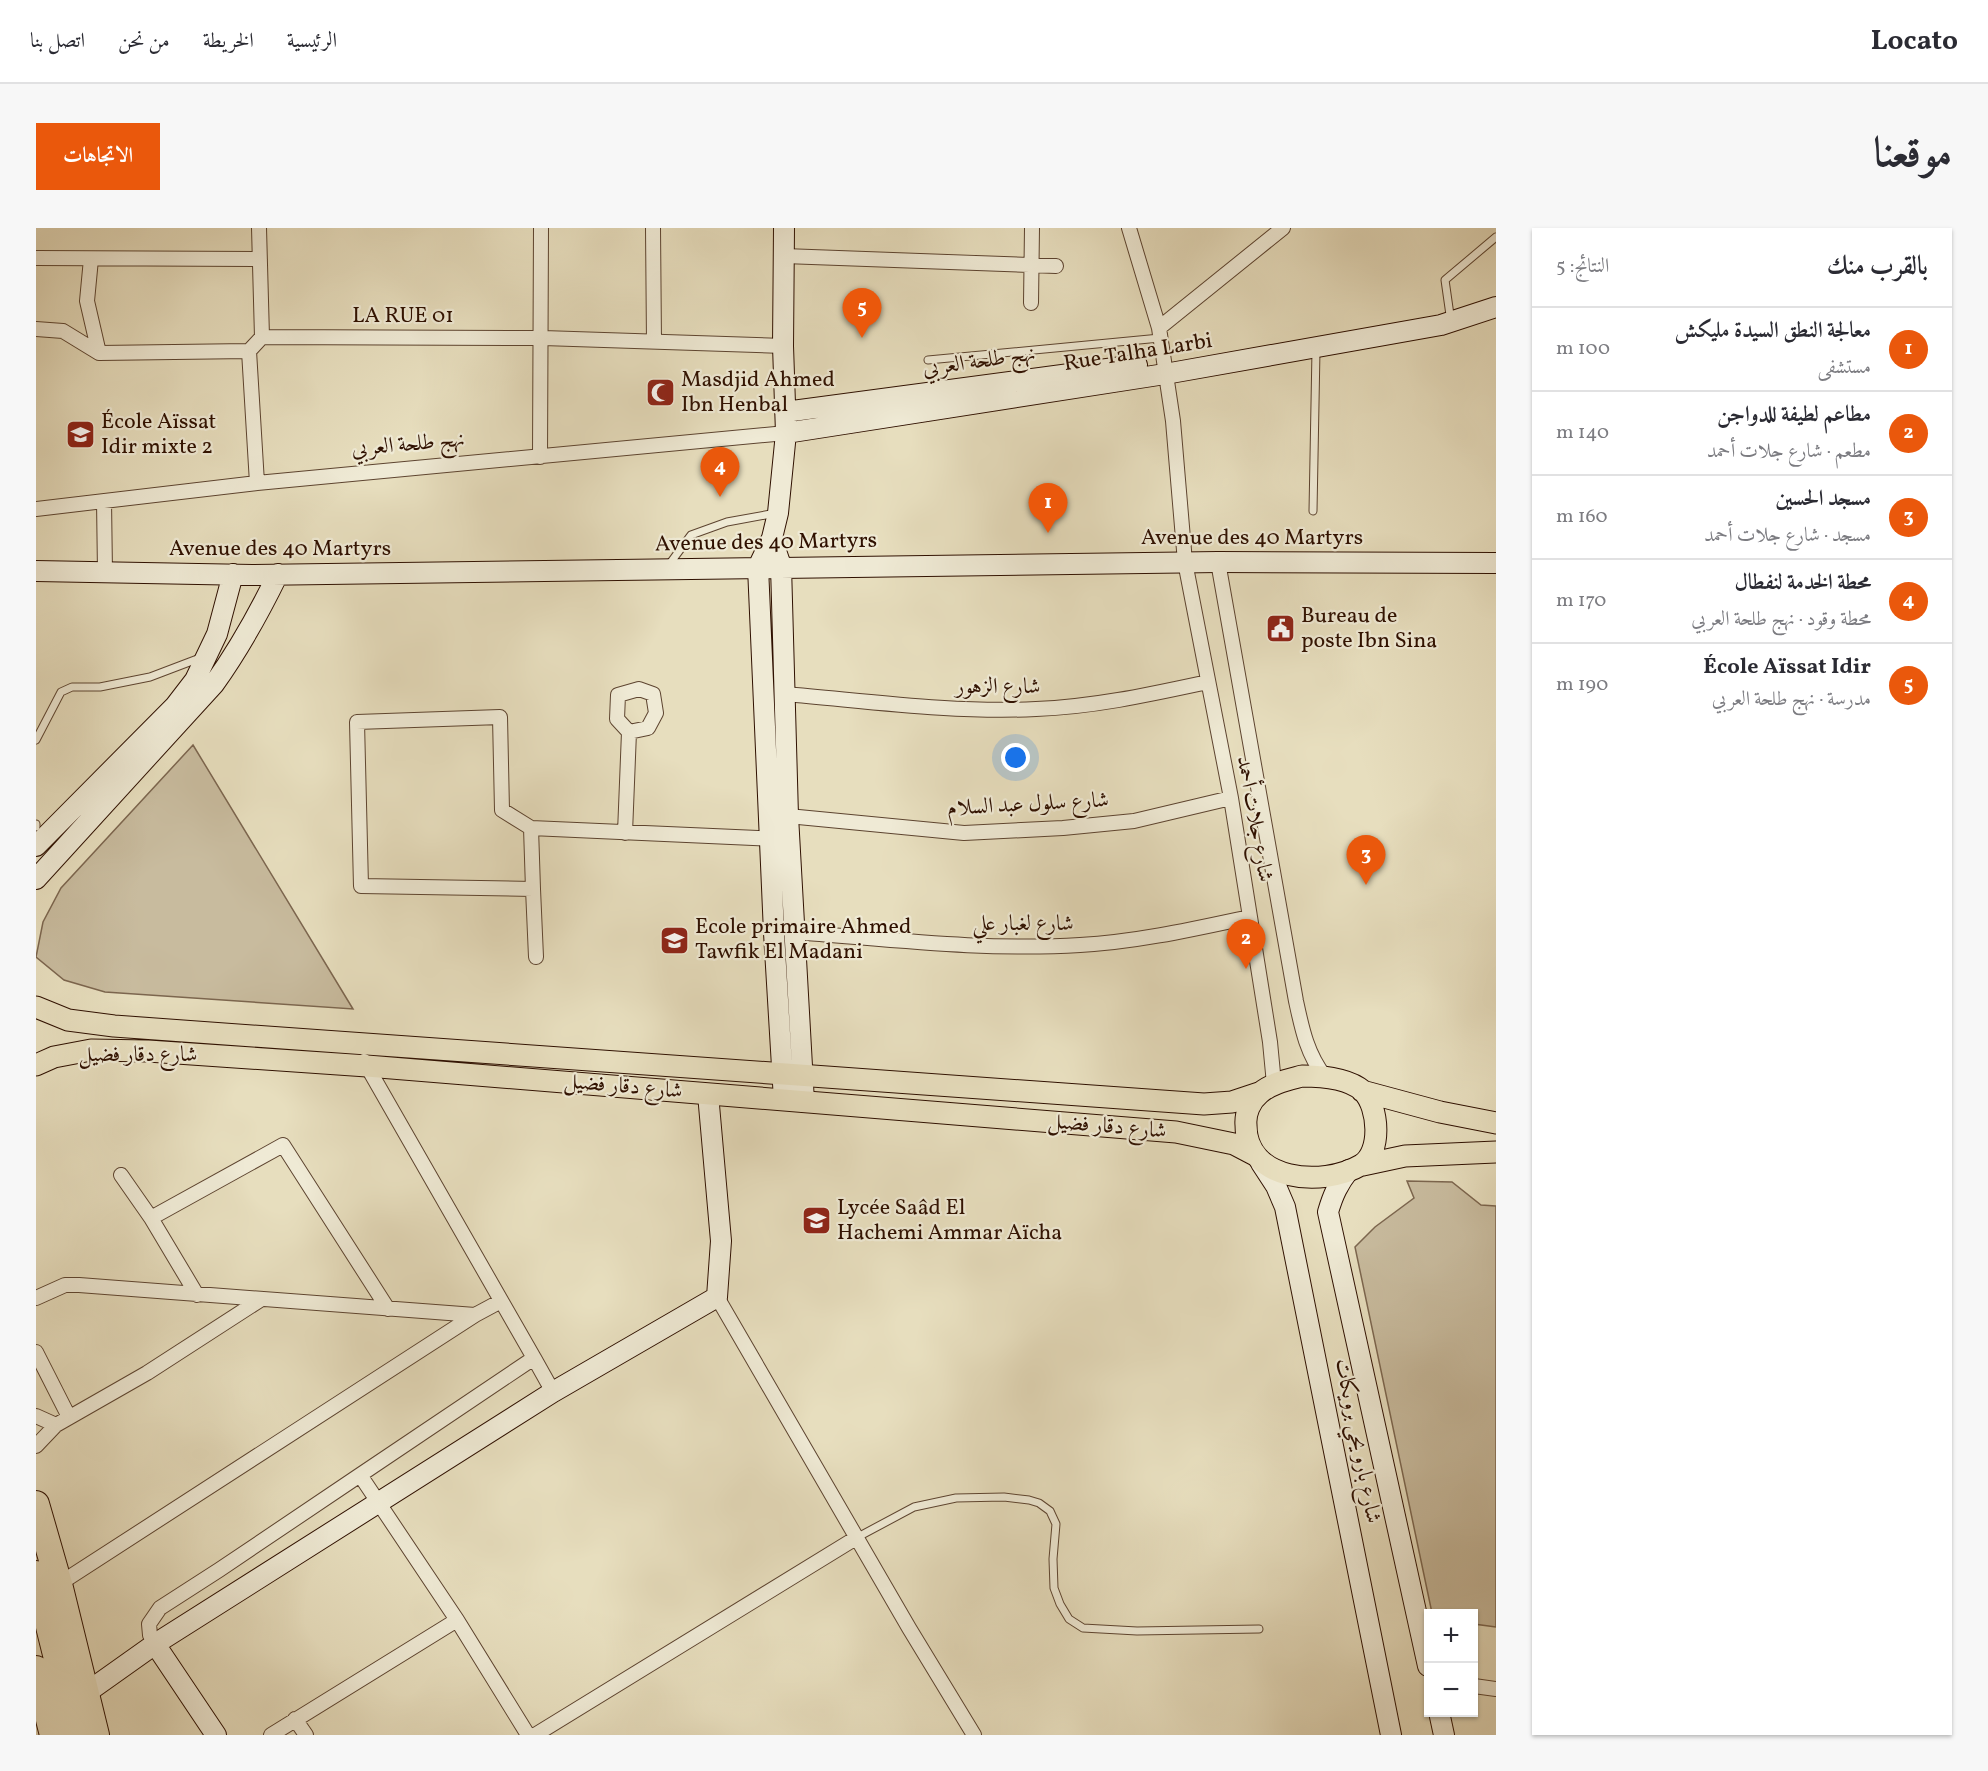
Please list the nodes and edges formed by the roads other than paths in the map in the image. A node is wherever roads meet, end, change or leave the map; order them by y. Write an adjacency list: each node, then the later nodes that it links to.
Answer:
1 (259, 228): 12 (street)
2 (542, 228): 22 (street)
3 (652, 228): 23 (street)
4 (784, 228): 9 (street)
5 (1032, 228): 13 (street)
6 (1129, 228): 20 (street, شارع جلات أحمد)
7 (1283, 228): 20 (street)
8 (1496, 237): 18 (lane)
9 (784, 256): 13 (street); 25 (street)
10 (36, 258): 11 (street)
11 (91, 259): 12 (street); 27 (street)
12 (260, 259): 21 (street)
13 (1031, 265): 14 (street); 16 (street)
14 (1056, 266)
15 (1496, 299): 18 (street)
16 (1031, 303)
17 (1496, 308): 24 (street, Rue Talha Larbi)
18 (1450, 315): 24 (street)
19 (36, 329): 27 (street)
20 (1160, 333): 28 (lane); 29 (street, شارع جلات أحمد)
21 (262, 337): 22 (street, LA RUE 01); 26 (street)
22 (541, 338): 23 (street, LA RUE 01); 32 (street)
23 (654, 342): 25 (street, LA RUE 01)
24 (1315, 343): 29 (street, Rue Talha Larbi); 36 (lane)
25 (783, 346): 30 (street)
26 (249, 351): 27 (street); 33 (street)
27 (99, 353)
28 (928, 360)
29 (1164, 368): 30 (street, نهج طلحة العربي); 31 (street, Rue Talha Larbi); 39 (street, شارع جلات أحمد)
30 (786, 412): 31 (street)
31 (786, 433): 32 (street, نهج طلحة العربي); 37 (street)
32 (540, 457): 33 (street, نهج طلحة العربي)
33 (257, 483): 34 (street, نهج طلحة العربي)
34 (104, 501): 35 (street, نهج طلحة العربي); 46 (street)
35 (36, 509)
36 (1313, 511)
37 (778, 513): 38 (street); 44 (lane)
38 (772, 538): 42 (street); 43 (street)
39 (1185, 562): 40 (street, Avenue des 40 Martyrs); 42 (street, Avenue des 40 Martyrs); 50 (street, شارع جلات أحمد)
40 (1218, 562): 41 (street, Avenue des 40 Martyrs); 71 (street, شارع جلات أحمد)
41 (1496, 563)
42 (781, 566): 43 (street, Avenue des 40 Martyrs); 51 (street)
43 (758, 567): 44 (street, Avenue des 40 Martyrs); 59 (street)
44 (666, 568): 48 (street, Avenue des 40 Martyrs)
45 (36, 571): 46 (street, Avenue des 40 Martyrs)
46 (105, 572): 47 (street, Avenue des 40 Martyrs)
47 (233, 574): 48 (street, Avenue des 40 Martyrs); 49 (street)
48 (278, 574): 54 (street)
49 (208, 655): 53 (lane); 54 (street)
50 (1208, 682): 51 (street, شارع الزهور); 55 (street, شارع جلات أحمد)
51 (785, 694): 56 (street)
52 (629, 732): 58 (street)
53 (36, 740)
54 (121, 773): 60 (street); 61 (street)
55 (1231, 798): 56 (street, شارع سلول عبد السلام); 63 (street, شارع جلات أحمد)
56 (788, 816): 59 (street)
57 (531, 828): 58 (street); 62 (street); 62 (street)
58 (625, 833): 59 (street)
59 (780, 840): 64 (street); 70 (street)
60 (36, 846)
61 (36, 879)
62 (533, 889): 65 (street)
63 (1250, 917): 64 (street, شارع لغبار علي); 72 (street, شارع جلات أحمد)
64 (794, 932): 70 (street)
65 (536, 957)
66 (36, 1007): 67 (main road, شارع دقار فضيل)
67 (355, 1045): 69 (street); 70 (main road, شارع دقار فضيل)
68 (36, 1065): 69 (main road, شارع دقار فضيل)
69 (367, 1066): 74 (main road, شارع دقار فضيل); 86 (street)
70 (793, 1074): 72 (main road, شارع دقار فضيل); 75 (street)
71 (1325, 1077): 72 (main road); 73 (main road)
72 (1266, 1089): 78 (main road)
73 (1362, 1091): 76 (main road); 79 (main road)
74 (708, 1094): 75 (main road, شارع دقار فضيل); 83 (street)
75 (794, 1101): 78 (main road, شارع دقار فضيل)
76 (1496, 1123)
77 (1496, 1152): 79 (main road)
78 (1258, 1159): 79 (main road); 120 (street, شارع بارو يحي برويكات)
79 (1356, 1167): 104 (street, شارع بارو يحي برويكات)
80 (121, 1175): 81 (street)
81 (151, 1218): 82 (street); 87 (street)
82 (197, 1295): 84 (street); 85 (street)
83 (717, 1297): 91 (street); 99 (street)
84 (36, 1298)
85 (260, 1300): 87 (street); 93 (street)
86 (501, 1301): 88 (street); 90 (street)
87 (388, 1309): 88 (street)
88 (475, 1315): 100 (street)
89 (36, 1352): 93 (street)
90 (534, 1358): 91 (street); 96 (street)
91 (553, 1392): 97 (street)
92 (36, 1416): 94 (street)
93 (69, 1417): 94 (street)
94 (56, 1425): 95 (street)
95 (36, 1446)
96 (360, 1475): 97 (street); 103 (street)
97 (379, 1503): 101 (street); 103 (street)
98 (36, 1504): 100 (highway)
99 (856, 1538): 102 (lane); 118 (street); 119 (street)
100 (47, 1579): 108 (highway); 112 (highway)
101 (457, 1620): 110 (street); 117 (street)
102 (1259, 1629)
103 (155, 1644): 108 (street); 114 (street)
104 (1427, 1663)
105 (36, 1669): 111 (highway)
106 (1478, 1687): 107 (street)
107 (1496, 1689)
108 (86, 1693): 113 (highway)
109 (1440, 1717): 121 (street)
110 (295, 1719): 115 (street); 116 (street)
111 (53, 1735)
112 (76, 1735)
113 (96, 1735)
114 (216, 1735)
115 (271, 1735)
116 (306, 1735)
117 (528, 1735)
118 (535, 1735)
119 (974, 1735)
120 (1391, 1735)
121 (1444, 1735)

